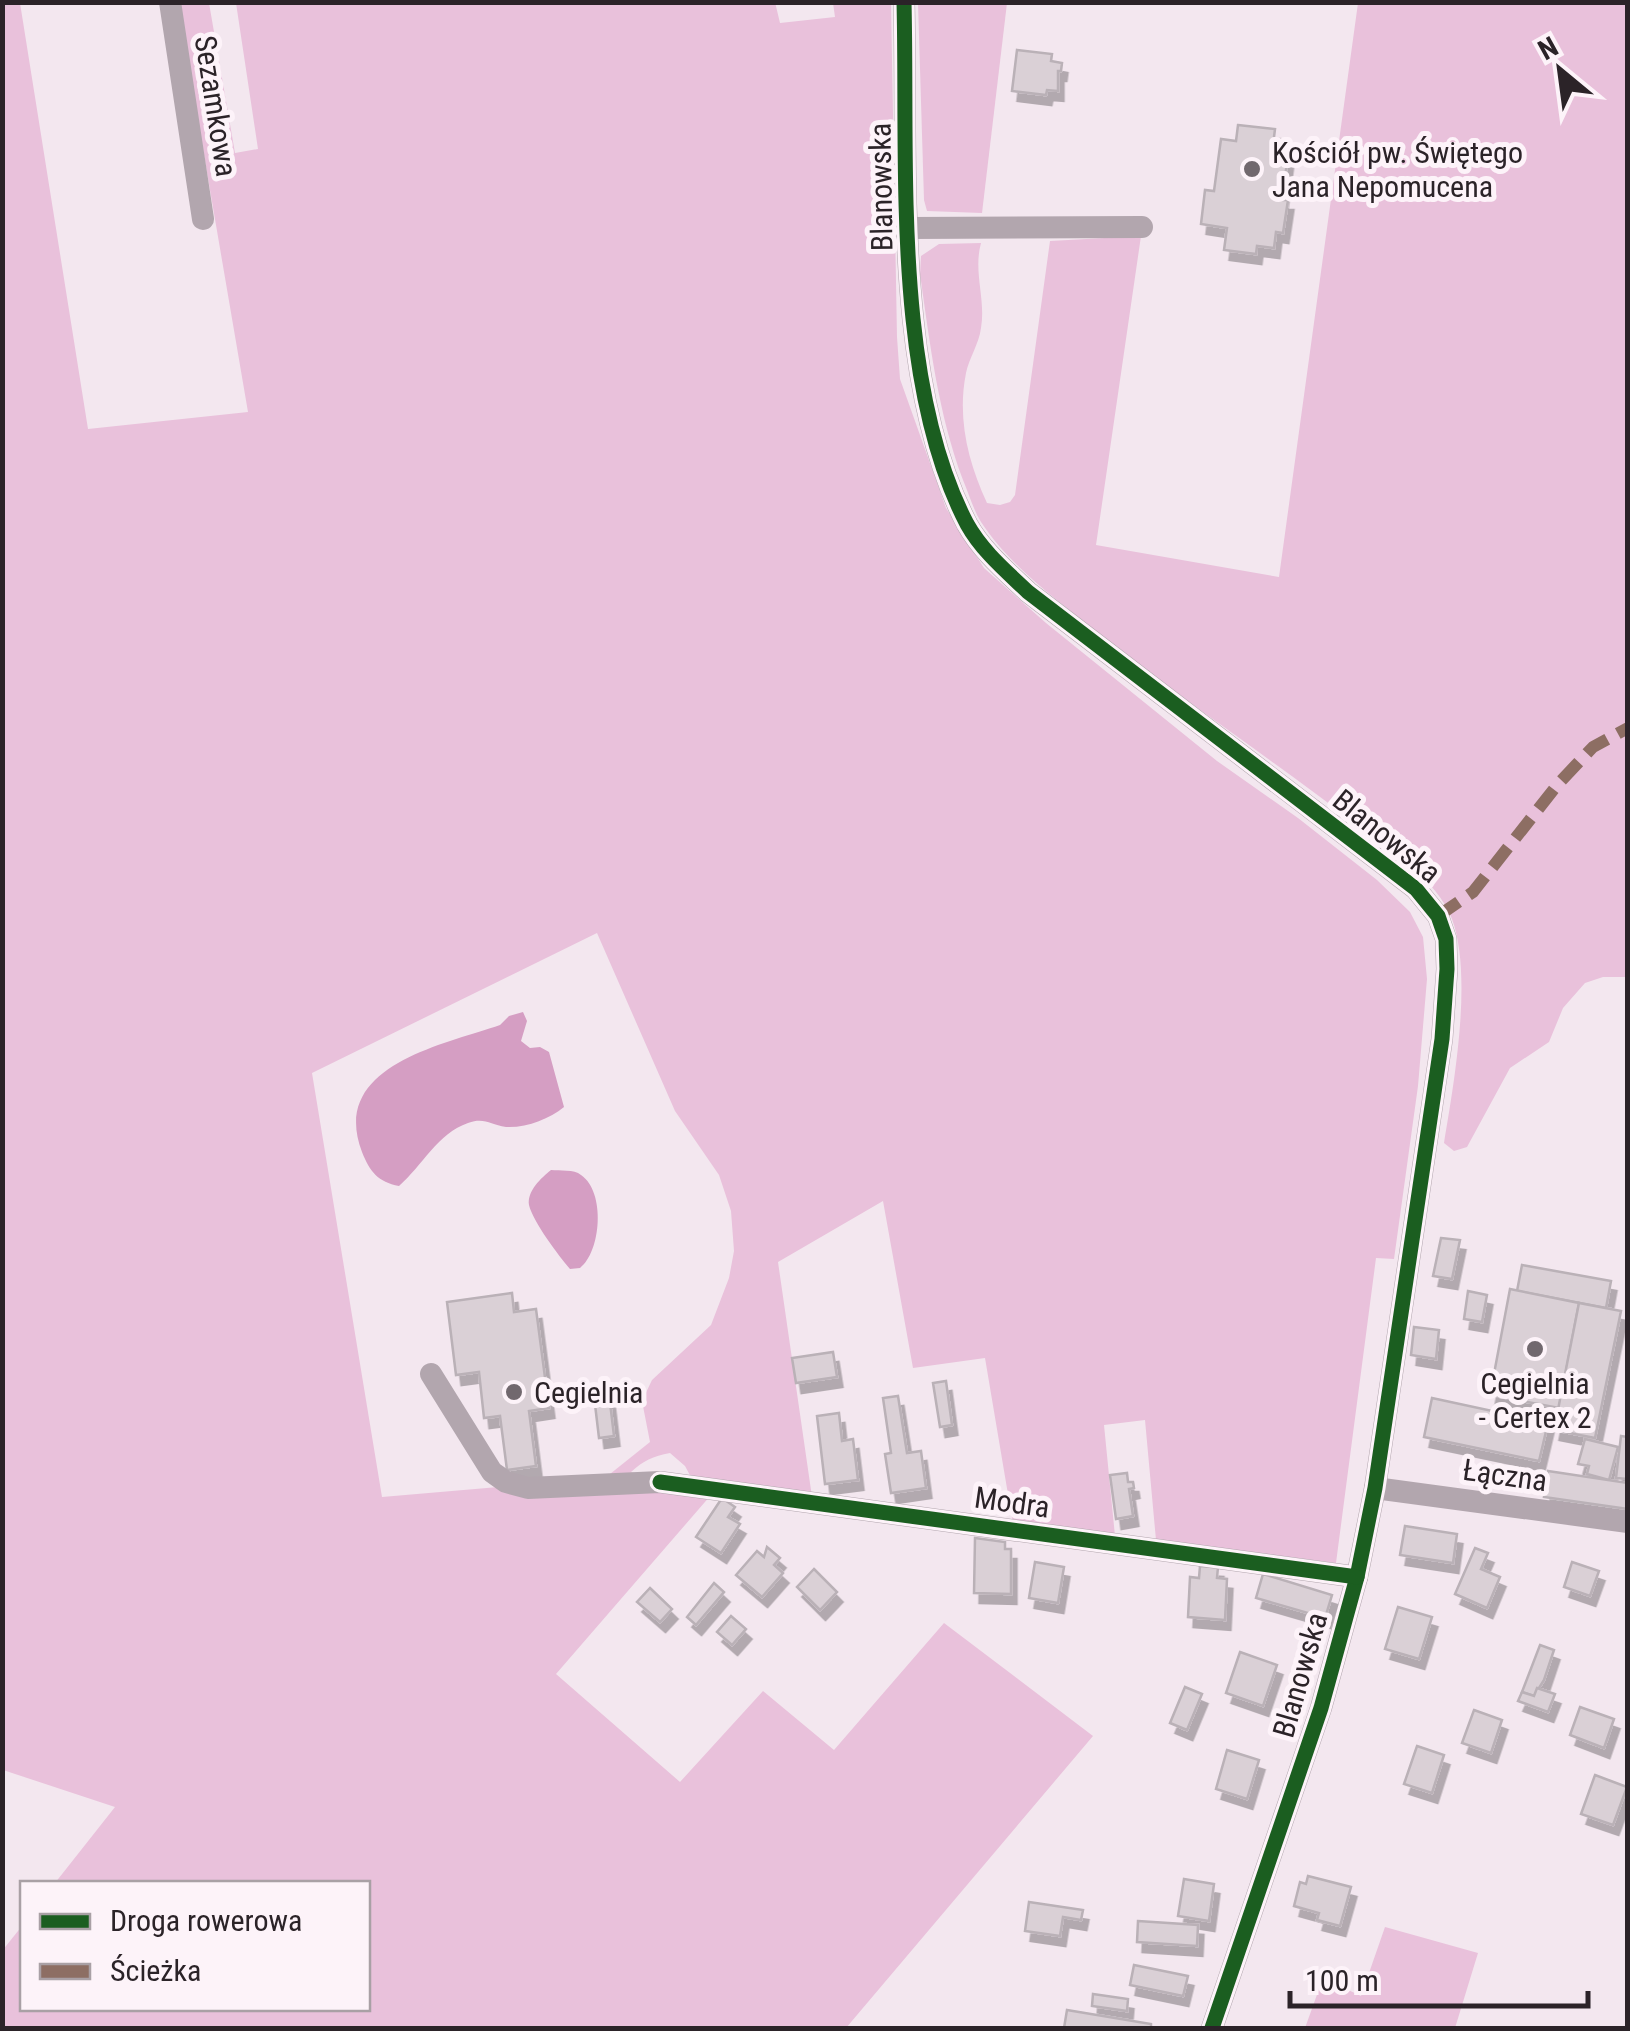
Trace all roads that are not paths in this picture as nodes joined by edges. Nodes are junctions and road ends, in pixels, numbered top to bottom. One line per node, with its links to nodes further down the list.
1 (170, 2): 3 (street, Sezamkowa)
2 (904, 2): 5 (street, Blanowska)
3 (203, 219)
4 (1142, 227): 5 (street)
5 (909, 228): 7 (street, Blanowska)
6 (431, 1374): 9 (street, Modra)
7 (1375, 1488): 8 (street, Łączna); 9 (street, Blanowska)
8 (1628, 1522)
9 (1357, 1577): 10 (street, Blanowska)
10 (1212, 2028)

